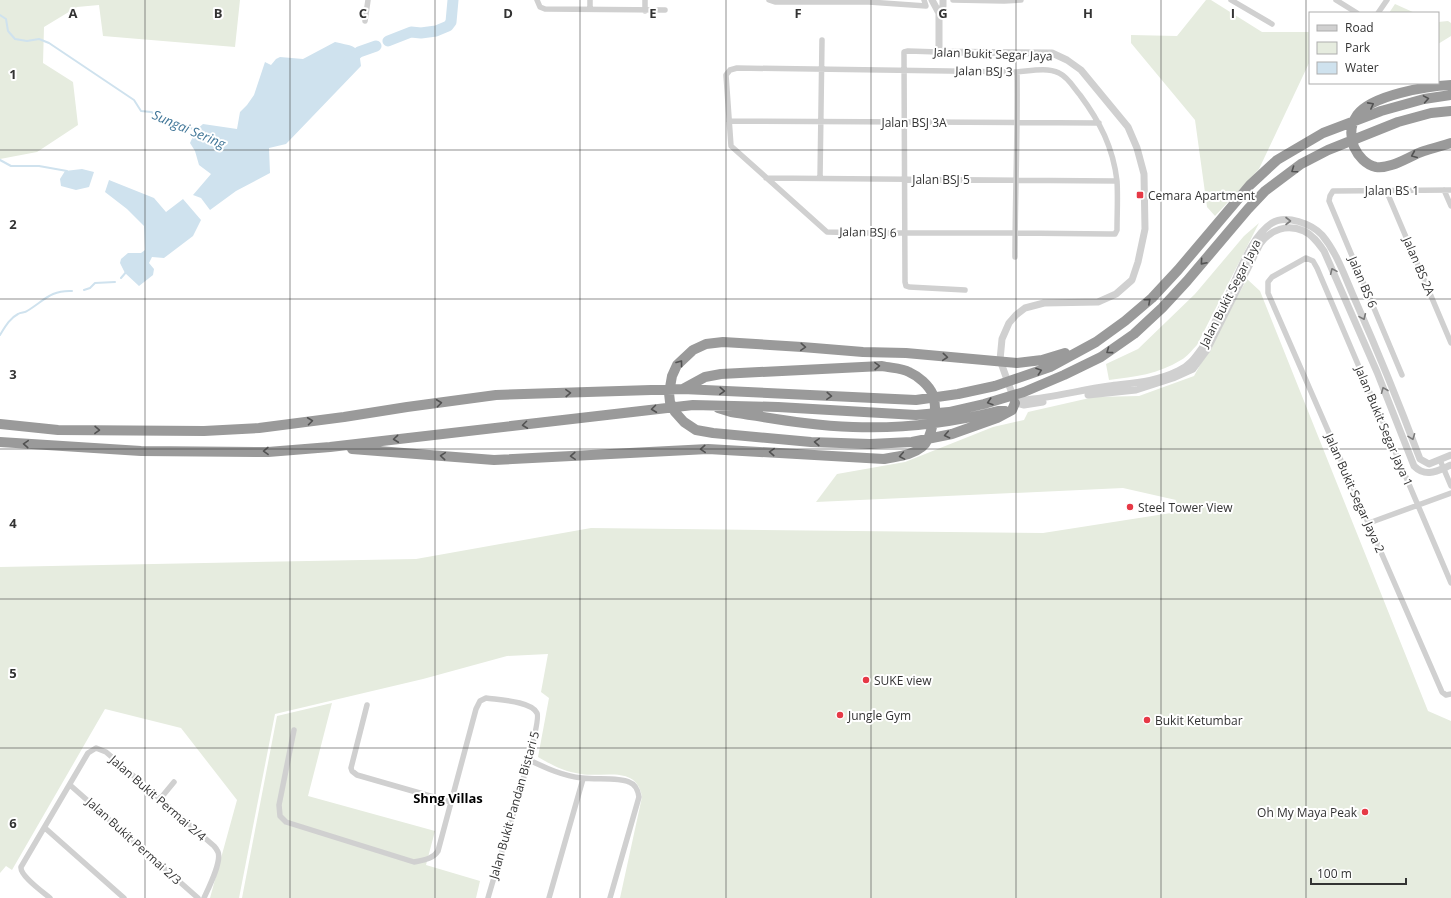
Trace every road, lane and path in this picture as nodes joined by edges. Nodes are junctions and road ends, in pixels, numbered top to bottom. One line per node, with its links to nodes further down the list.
1 (368, 0): 23 (street)
2 (537, 0): 17 (street)
3 (590, 0): 17 (street)
4 (645, 0): 19 (street)
5 (924, 0): 15 (street)
6 (932, 0): 22 (street)
7 (943, 0): 22 (street)
8 (953, 0): 16 (street)
9 (1021, 0): 16 (street)
10 (1231, 0): 24 (street)
11 (1336, 0): 20 (street)
12 (1387, 0): 21 (street)
13 (772, 1): 14 (street)
14 (817, 1): 15 (street)
15 (869, 1)
16 (1004, 1)
17 (590, 9): 19 (street)
18 (665, 10): 19 (street)
19 (645, 11)
20 (1355, 12)
21 (1379, 12)
22 (939, 13): 26 (street)
23 (365, 21)
24 (1272, 24)
25 (822, 40): 27 (street)
26 (939, 52): 29 (street, Jalan Bukit Segar Jaya); 60 (street, Jalan Bukit Segar Jaya)
27 (822, 68): 28 (street, Jalan BSJ 3); 29 (street, Jalan BSJ 3); 35 (street)
28 (730, 70): 34 (street, Jalan BSJ 6)
29 (904, 70): 30 (street, Jalan BSJ 3); 36 (street)
30 (1017, 72): 37 (street); 38 (street, Jalan BSJ 3)
31 (1451, 85): 39 (highway, one-way to 31)
32 (1451, 95): 56 (highway, one-way to 32)
33 (1451, 111): 61 (highway, one-way to 61)
34 (729, 121): 35 (street, Jalan BSJ 3A); 40 (street, Jalan BSJ 6)
35 (821, 122): 36 (street, Jalan BSJ 3A); 41 (street)
36 (904, 122): 37 (street, Jalan BSJ 3A); 42 (street)
37 (1018, 122): 38 (street, Jalan BSJ 3A); 43 (street)
38 (1099, 123): 44 (street, Jalan BSJ 3)
39 (1451, 144)
40 (766, 178): 41 (street, Jalan BSJ 5); 50 (street, Jalan BSJ 6)
41 (820, 178): 42 (street, Jalan BSJ 5)
42 (904, 179): 43 (street, Jalan BSJ 5); 50 (street)
43 (1015, 180): 44 (street, Jalan BSJ 5); 51 (street)
44 (1116, 181): 52 (street, Jalan BSJ 3)
45 (1333, 190): 46 (street, Jalan BS 1); 58 (street, Jalan BS 6)
46 (1386, 190): 47 (street, Jalan BS 1); 57 (street, Jalan BS 2A)
47 (1444, 190): 48 (street, Jalan BS 1); 49 (street)
48 (1451, 190)
49 (1451, 206)
50 (904, 233): 51 (street, Jalan BSJ 6); 54 (street)
51 (1015, 233): 52 (street, Jalan BSJ 6); 53 (street)
52 (1115, 234)
53 (1015, 257)
54 (964, 290)
55 (1268, 293): 74 (street, Jalan Bukit Segar Jaya 1); 75 (street, Jalan Bukit Segar Jaya 2)
56 (1096, 342): 59 (highway, one-way to 56); 62 (highway, one-way to 56)
57 (1451, 343)
58 (1402, 374)
59 (683, 389): 65 (highway, one-way to 59); 67 (highway, one-way to 67)
60 (1015, 403): 62 (highway); 69 (street, Jalan Bukit Segar Jaya, one-way to 69); 71 (street, Jalan Bukit Segar Jaya, one-way to 60)
61 (709, 404): 62 (highway); 67 (highway, one-way to 67)
62 (1008, 411)
63 (0, 420): 65 (highway)
64 (0, 424): 65 (highway)
65 (58, 430)
66 (0, 442): 67 (highway, one-way to 66)
67 (330, 447)
68 (1451, 455): 69 (street)
69 (1440, 460): 71 (street)
70 (1451, 465): 71 (street)
71 (1443, 469): 72 (street)
72 (1451, 486)
73 (1451, 493): 74 (street)
74 (1418, 505): 75 (street); 76 (street, Jalan Bukit Segar Jaya 1)
75 (1369, 524): 77 (street, Jalan Bukit Segar Jaya 2)
76 (1451, 584)
77 (1451, 694)
78 (367, 705): 85 (street)
79 (294, 730): 85 (street)
80 (529, 760): 81 (street); 85 (street, Jalan Bukit Pandan Bistari 5); 91 (street, Jalan Bukit Pandan Bistari 5)
81 (583, 779): 92 (street); 93 (street)
82 (174, 782): 84 (street)
83 (70, 785): 84 (street, Jalan Bukit Permai 2/4); 86 (street); 89 (street, Jalan Bukit Permai 2/3)
84 (160, 799): 90 (street, Jalan Bukit Permai 2/4)
85 (451, 802)
86 (44, 828): 87 (street); 88 (street)
87 (50, 898)
88 (124, 898)
89 (198, 898)
90 (204, 898)
91 (488, 898)
92 (549, 898)
93 (610, 898)

